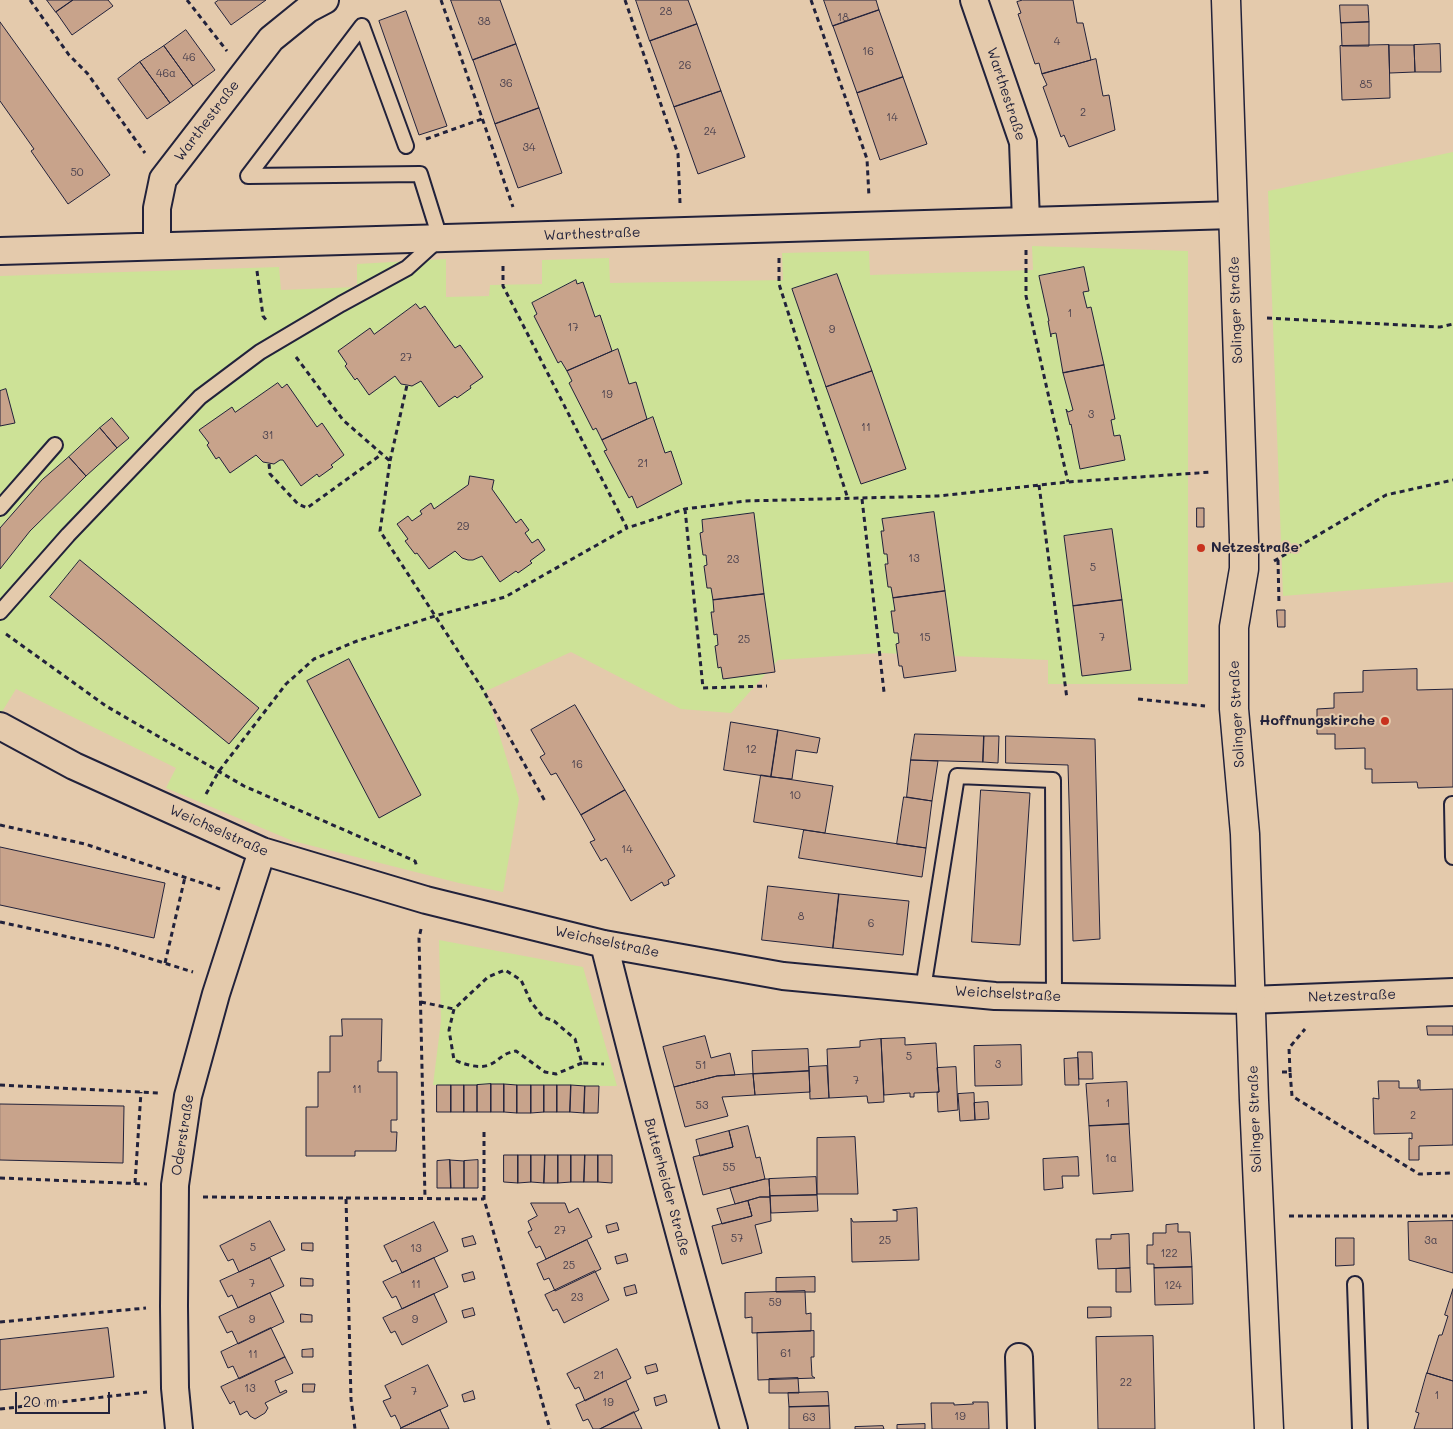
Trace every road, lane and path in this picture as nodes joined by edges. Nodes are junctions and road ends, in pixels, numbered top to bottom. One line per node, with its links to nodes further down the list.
1 (30, 0): 12 (path)
2 (187, 0): 9 (path)
3 (325, 0): 9 (street, Warthestraße)
4 (441, 0): 10 (path)
5 (625, 0): 17 (path)
6 (811, 0): 15 (path)
7 (974, 0): 14 (street, Warthestraße)
8 (1226, 0): 13 (main road, Solinger Straße)
9 (244, 73): 12 (street, Warthestraße)
10 (482, 118): 11 (path); 18 (path)
11 (406, 146): 19 (lane)
12 (163, 179): 21 (street, Warthestraße)
13 (1233, 215): 14 (street, Warthestraße); 23 (main road, Solinger Straße)
14 (1026, 221): 15 (street, Warthestraße); 35 (path)
15 (871, 226): 16 (street, Warthestraße)
16 (778, 228): 17 (street, Warthestraße); 37 (path)
17 (681, 231): 18 (street, Warthestraße)
18 (513, 236): 19 (street, Warthestraße); 41 (path)
19 (440, 238): 20 (street, Warthestraße); 25 (lane)
20 (253, 244): 21 (street, Warthestraße); 25 (path)
21 (157, 246): 22 (street, Warthestraße)
22 (0, 251)
23 (1236, 316): 24 (path); 31 (main road, Solinger Straße)
24 (1453, 324)
25 (282, 339): 28 (path); 45 (lane)
26 (407, 385): 29 (path)
27 (55, 445): 39 (lane)
28 (382, 454): 29 (path); 30 (path)
29 (390, 461): 46 (path)
30 (269, 464)
31 (1242, 470): 32 (path); 43 (main road, Solinger Straße)
32 (1200, 473): 33 (path); 35 (path)
33 (1201, 478)
34 (1453, 480): 42 (path)
35 (1068, 482): 36 (path)
36 (1040, 485): 38 (path); 50 (path)
37 (848, 499): 38 (path); 40 (path)
38 (862, 499): 49 (path)
39 (0, 508)
40 (685, 508): 41 (path); 48 (path)
41 (627, 528): 46 (path)
42 (1278, 560): 43 (path); 44 (path)
43 (1244, 569): 52 (main road, Solinger Straße)
44 (1279, 605)
45 (0, 612)
46 (435, 616): 54 (path); 55 (path)
47 (0, 630): 54 (path)
48 (767, 686)
49 (884, 692)
50 (1067, 699)
51 (1138, 699): 52 (path)
52 (1234, 708): 71 (main road, Solinger Straße)
53 (0, 726): 57 (street, Weichselstraße)
54 (219, 772): 57 (path); 63 (path)
55 (546, 802)
56 (1452, 804): 60 (lane)
57 (191, 819): 59 (street, Weichselstraße)
58 (0, 825): 61 (path)
59 (262, 852): 62 (street, Oderstraße); 63 (street, Weichselstraße)
60 (1453, 857)
61 (185, 877): 62 (path); 66 (path)
62 (247, 897): 67 (street, Oderstraße)
63 (426, 900): 65 (street, Weichselstraße); 72 (path)
64 (0, 922): 66 (path)
65 (604, 944): 68 (street, Weichselstraße); 76 (street, Butterheider Straße)
66 (164, 963): 67 (path)
67 (220, 980): 81 (street, Oderstraße)
68 (923, 989): 70 (street, Weichselstraße); 70 (lane)
69 (1453, 992): 71 (street, Netzestraße)
70 (1054, 996): 71 (street, Weichselstraße)
71 (1250, 1000): 78 (main road, Solinger Straße)
72 (421, 1002): 73 (path); 88 (path)
73 (454, 1009): 75 (path); 75 (path)
74 (1306, 1028): 77 (path)
75 (582, 1063): 76 (path)
76 (634, 1065): 101 (street, Butterheider Straße)
77 (1290, 1072): 78 (path); 83 (path)
78 (1254, 1074): 90 (main road, Solinger Straße)
79 (0, 1085): 80 (path)
80 (141, 1092): 81 (path); 85 (path)
81 (188, 1096): 86 (street, Oderstraße)
82 (484, 1132): 89 (path)
83 (1453, 1173)
84 (0, 1178): 85 (path)
85 (135, 1183): 86 (path)
86 (175, 1191): 87 (path); 93 (street, Oderstraße)
87 (346, 1198): 88 (path); 99 (path)
88 (425, 1198): 89 (path)
89 (484, 1199): 100 (path)
90 (1259, 1216): 91 (path); 103 (main road, Solinger Straße)
91 (1453, 1216)
92 (1355, 1284): 104 (lane)
93 (174, 1306): 94 (path); 96 (street, Oderstraße)
94 (0, 1322)
95 (1019, 1358): 102 (street)
96 (175, 1388): 97 (path); 98 (street, Oderstraße)
97 (0, 1409)
98 (179, 1429)
99 (355, 1429)
100 (550, 1429)
101 (734, 1429)
102 (1021, 1429)
103 (1270, 1429)
104 (1360, 1429)

